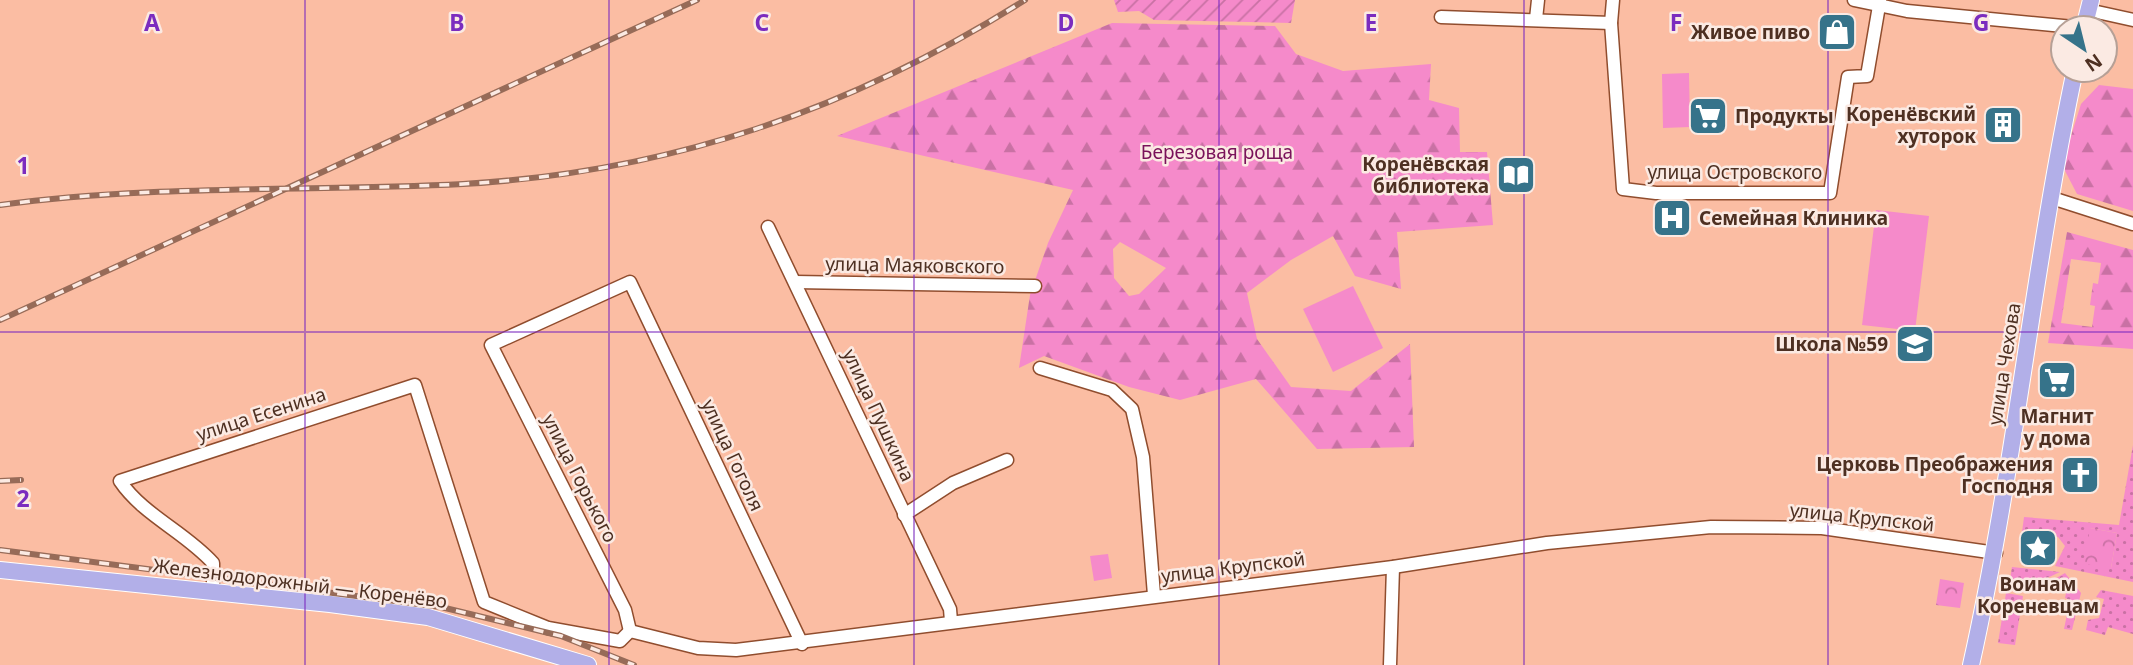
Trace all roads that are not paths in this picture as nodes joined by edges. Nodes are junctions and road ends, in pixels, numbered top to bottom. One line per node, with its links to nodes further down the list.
1 (1538, 0): 7 (street)
2 (1613, 0): 9 (street, улица Островского)
3 (1854, 0): 4 (street)
4 (1879, 3): 9 (street, улица Островского); 10 (street)
5 (2089, 5): 8 (street)
6 (1441, 17): 7 (street)
7 (1536, 19): 9 (street)
8 (2133, 20)
9 (1611, 23)
10 (2049, 24)
11 (2073, 84): 12 (main road, улица Чехова)
12 (2052, 198): 13 (street); 21 (main road, улица Чехова)
13 (2133, 224)
14 (768, 227): 16 (street, улица Пушкина)
15 (630, 282): 28 (street, улица Горького); 29 (street, улица Гоголя)
16 (795, 282): 17 (street, улица Маяковского); 20 (street, улица Пушкина)
17 (1035, 286)
18 (1040, 368): 25 (street)
19 (1007, 460): 20 (street)
20 (904, 515): 27 (street, улица Пушкина)
21 (1996, 553): 22 (street, улица Крупской); 32 (main road, улица Чехова)
22 (1393, 567): 25 (street, улица Крупской); 31 (street)
23 (0, 570): 24 (main road, Железнодорожный — Коренёво)
24 (213, 591): 26 (street, улица Есенина); 30 (main road, Железнодорожный — Коренёво)
25 (1154, 596): 27 (street, улица Крупской)
26 (484, 602): 28 (street, улица Крупской)
27 (951, 621): 29 (street, улица Крупской)
28 (630, 631): 29 (street, улица Крупской)
29 (802, 644)
30 (588, 665)
31 (1390, 665)
32 (1971, 665)

